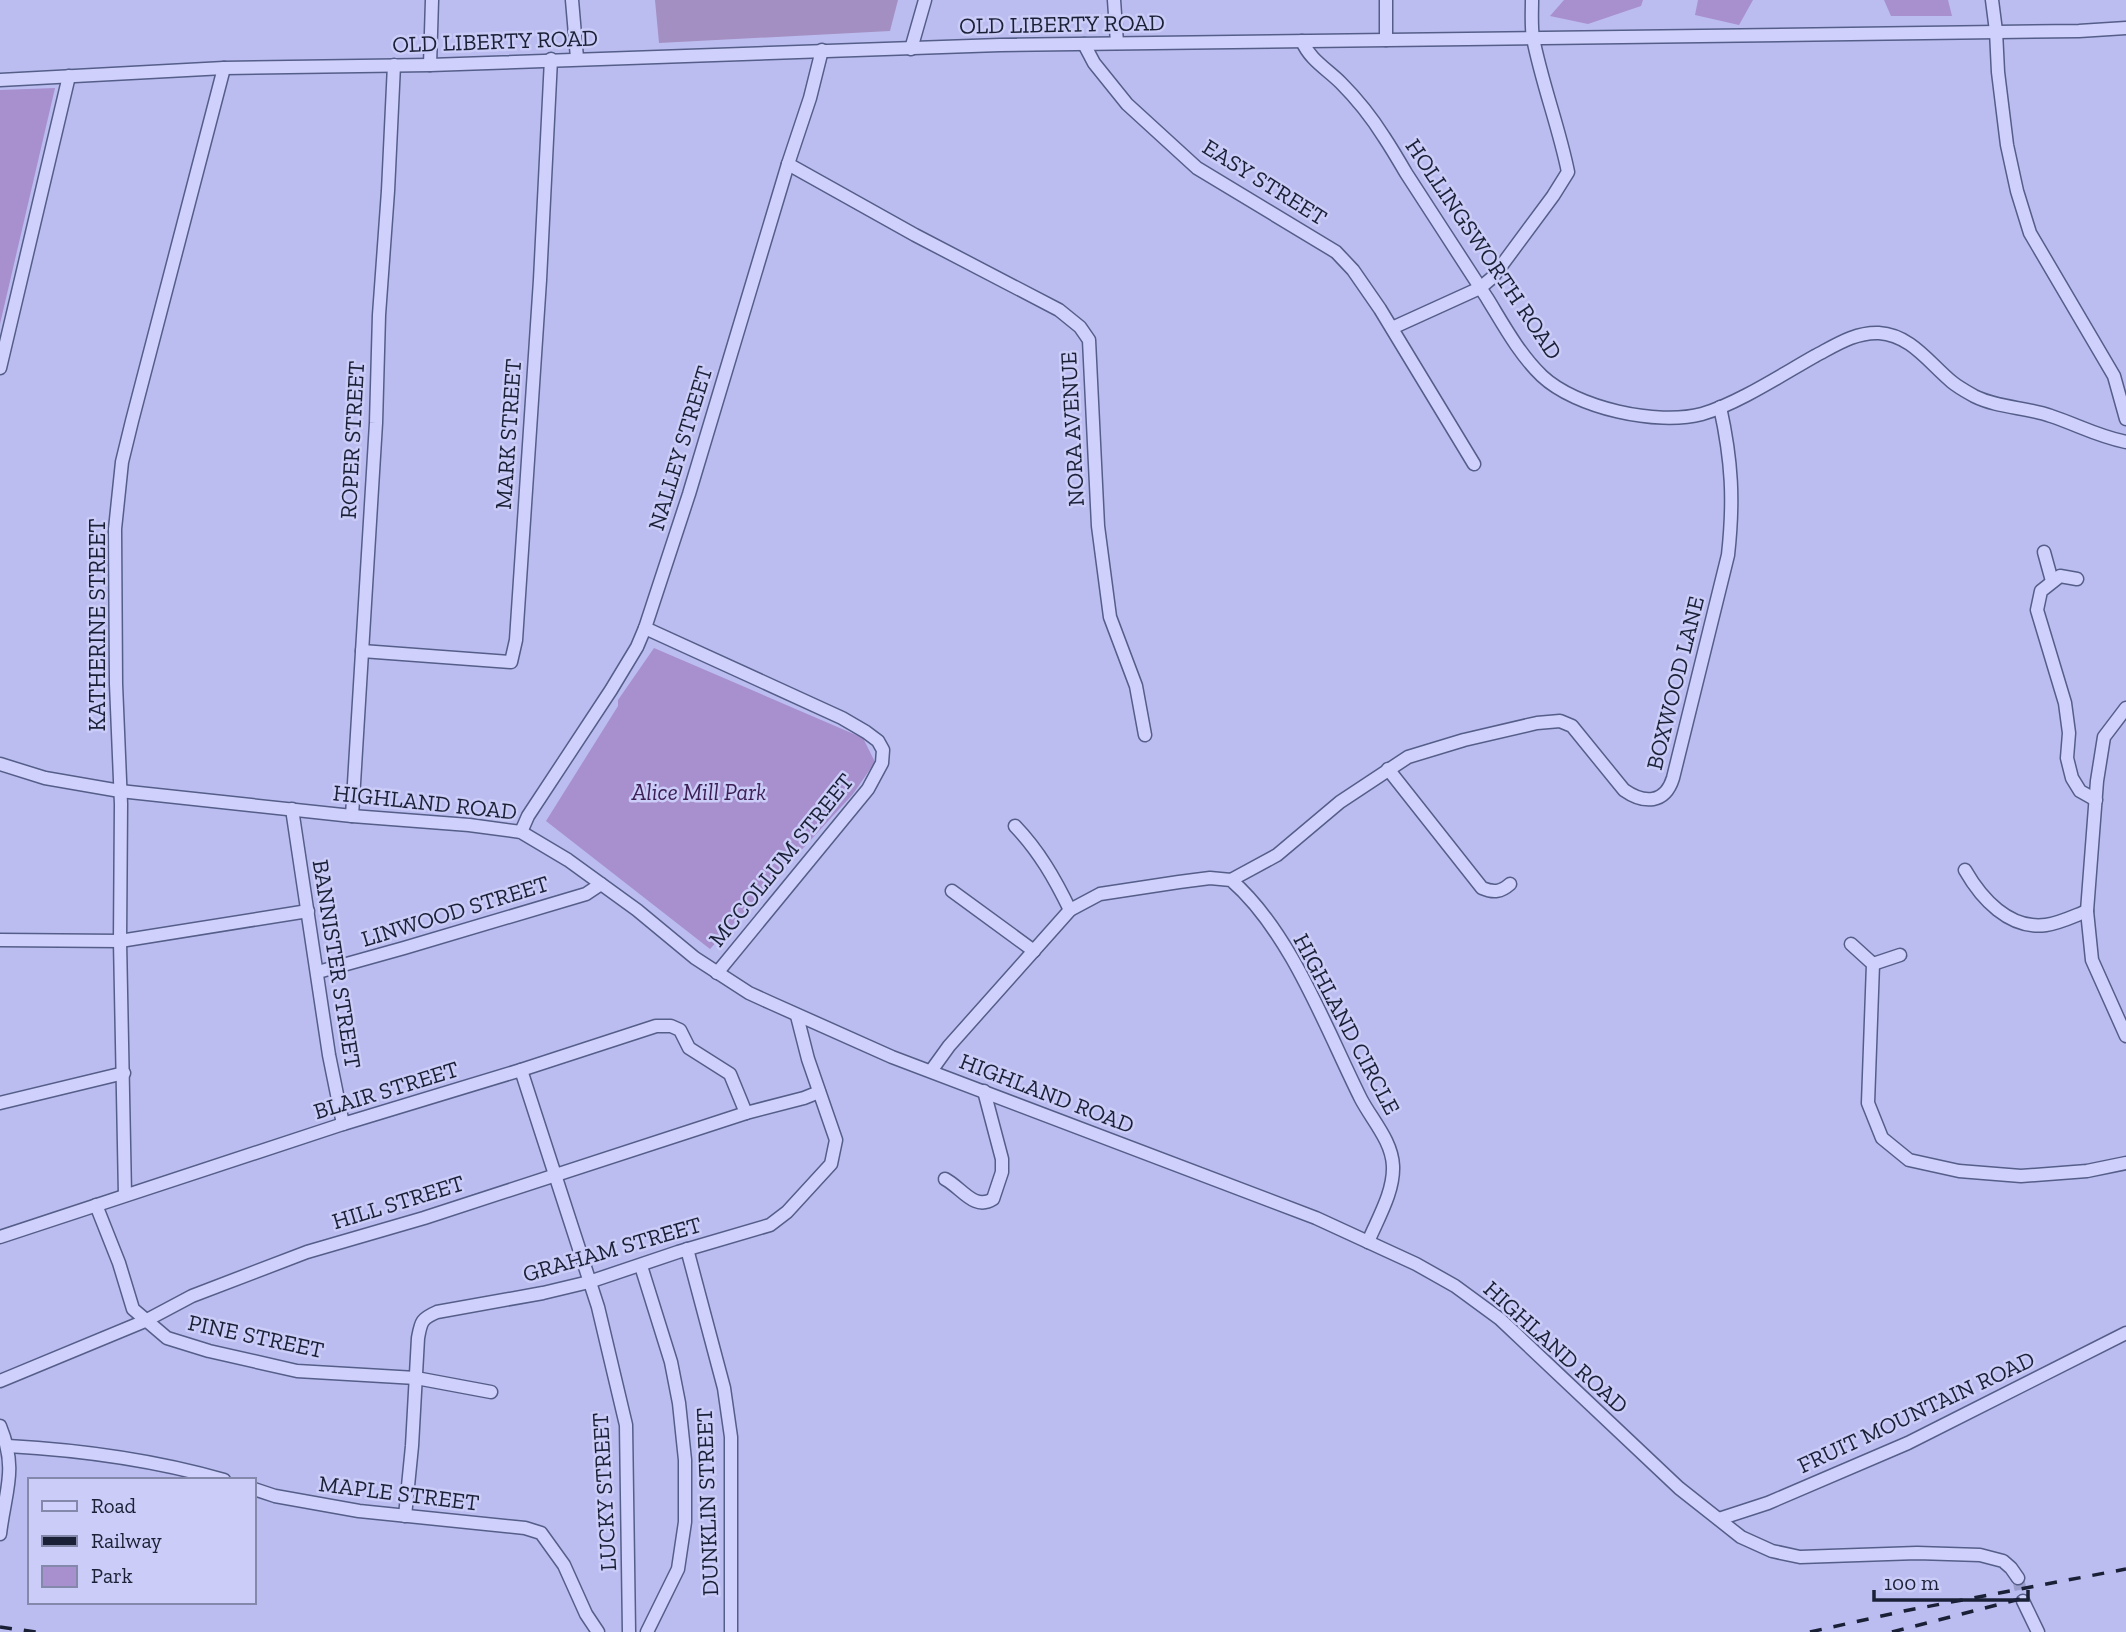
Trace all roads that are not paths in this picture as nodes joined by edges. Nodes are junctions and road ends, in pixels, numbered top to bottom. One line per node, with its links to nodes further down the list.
1 (432, 0): 20 (street)
2 (572, 0): 17 (street)
3 (925, 0): 15 (street)
4 (1114, 0): 13 (street)
5 (1386, 0): 11 (street)
6 (1532, 0): 10 (street)
7 (1992, 0): 9 (street)
8 (2126, 28): 9 (street, OLD LIBERTY ROAD)
9 (1996, 31): 10 (street, OLD LIBERTY ROAD); 29 (street)
10 (1533, 37): 11 (street, OLD LIBERTY ROAD); 25 (street)
11 (1386, 40): 12 (street, OLD LIBERTY ROAD)
12 (1302, 41): 13 (street, OLD LIBERTY ROAD); 25 (street, HOLLINGSWORTH ROAD)
13 (1117, 43): 14 (street, OLD LIBERTY ROAD)
14 (1084, 44): 15 (street, OLD LIBERTY ROAD); 26 (street, EASY STREET)
15 (911, 49): 16 (street, OLD LIBERTY ROAD)
16 (822, 50): 17 (street, OLD LIBERTY ROAD); 24 (street, NALLEY STREET)
17 (578, 58): 18 (street, OLD LIBERTY ROAD)
18 (551, 59): 20 (street, OLD LIBERTY ROAD); 36 (street, MARK STREET)
19 (394, 65): 20 (street, OLD LIBERTY ROAD); 21 (street, OLD LIBERTY ROAD); 36 (street, ROPER STREET)
20 (430, 65)
21 (224, 68): 22 (street, OLD LIBERTY ROAD); 41 (street, KATHERINE STREET)
22 (69, 76): 23 (street, OLD LIBERTY ROAD); 27 (street)
23 (0, 80)
24 (788, 164): 35 (street, NALLEY STREET); 38 (street, NORA AVENUE)
25 (1480, 288): 26 (street); 28 (street, HOLLINGSWORTH ROAD)
26 (1392, 328): 31 (street, EASY STREET)
27 (0, 368)
28 (1720, 407): 30 (street, HOLLINGSWORTH ROAD); 40 (street, BOXWOOD LANE)
29 (2126, 419)
30 (2126, 442)
31 (1474, 464)
32 (2043, 552): 34 (street)
33 (2077, 579): 34 (street)
34 (2052, 581): 42 (street)
35 (645, 628): 46 (street, NALLEY STREET); 62 (street, MCCOLLUM STREET)
36 (362, 652): 44 (street, ROPER STREET)
37 (2126, 708): 42 (street)
38 (1146, 735)
39 (0, 764): 41 (street, HIGHLAND ROAD)
40 (1388, 769): 48 (street, BOXWOOD LANE); 50 (street)
41 (120, 791): 43 (street, HIGHLAND ROAD); 56 (street, KATHERINE STREET)
42 (2096, 800): 54 (street)
43 (292, 809): 44 (street, HIGHLAND ROAD); 53 (street, BANNISTER STREET)
44 (352, 816): 46 (street, HIGHLAND ROAD)
45 (1015, 825): 52 (street)
46 (521, 832): 49 (street, HIGHLAND ROAD)
47 (1965, 870): 54 (street)
48 (1231, 880): 52 (street); 79 (street, HIGHLAND CIRCLE)
49 (601, 884): 61 (street, LINWOOD STREET); 62 (street, HIGHLAND ROAD)
50 (1510, 884)
51 (952, 891): 58 (street)
52 (1070, 910): 58 (street)
53 (308, 911): 56 (street); 61 (street, BANNISTER STREET)
54 (2087, 911): 64 (street)
55 (0, 940): 56 (street)
56 (120, 941): 67 (street, KATHERINE STREET)
57 (1851, 944): 60 (street)
58 (1034, 951): 66 (street)
59 (1900, 956): 60 (street)
60 (1873, 964): 73 (street)
61 (318, 972): 72 (street, BANNISTER STREET)
62 (717, 973): 63 (street, HIGHLAND ROAD)
63 (797, 1016): 66 (street, HIGHLAND ROAD); 69 (street, GRAHAM STREET)
64 (2126, 1036)
65 (522, 1070): 71 (street, BLAIR STREET); 72 (street, BLAIR STREET); 74 (street, LUCKY STREET)
66 (931, 1071): 68 (street, HIGHLAND ROAD)
67 (124, 1073): 70 (street); 76 (street, KATHERINE STREET)
68 (984, 1091): 75 (street); 79 (street, HIGHLAND ROAD)
69 (819, 1092): 71 (street, HILL STREET); 80 (street, GRAHAM STREET)
70 (0, 1103)
71 (746, 1113): 74 (street, HILL STREET)
72 (343, 1124): 76 (street, BLAIR STREET)
73 (2126, 1163)
74 (555, 1175): 82 (street, LUCKY STREET); 83 (street, HILL STREET)
75 (946, 1179)
76 (125, 1195): 77 (street, BLAIR STREET)
77 (96, 1205): 78 (street, BLAIR STREET); 83 (street, PINE STREET)
78 (0, 1237)
79 (1368, 1242): 93 (street, HIGHLAND ROAD)
80 (687, 1250): 81 (street, GRAHAM STREET); 100 (street, DUNKLIN STREET)
81 (641, 1266): 82 (street, GRAHAM STREET); 99 (street)
82 (589, 1282): 85 (street, GRAHAM STREET); 98 (street, LUCKY STREET)
83 (145, 1321): 85 (street, PINE STREET); 86 (street, HILL STREET)
84 (2126, 1333): 93 (street, FRUIT MOUNTAIN ROAD)
85 (416, 1378): 87 (street, PINE STREET); 92 (street, GRAHAM STREET)
86 (0, 1381)
87 (491, 1392)
88 (0, 1426): 89 (street)
89 (8, 1446): 90 (street); 94 (street)
90 (217, 1478)
91 (256, 1490): 92 (street, MAPLE STREET)
92 (405, 1516): 97 (street, MAPLE STREET)
93 (1719, 1519): 95 (street, HIGHLAND ROAD)
94 (0, 1534)
95 (2018, 1578)
96 (2024, 1601): 101 (street)
97 (598, 1632)
98 (629, 1632)
99 (647, 1632)
100 (731, 1632)
101 (2038, 1632)

